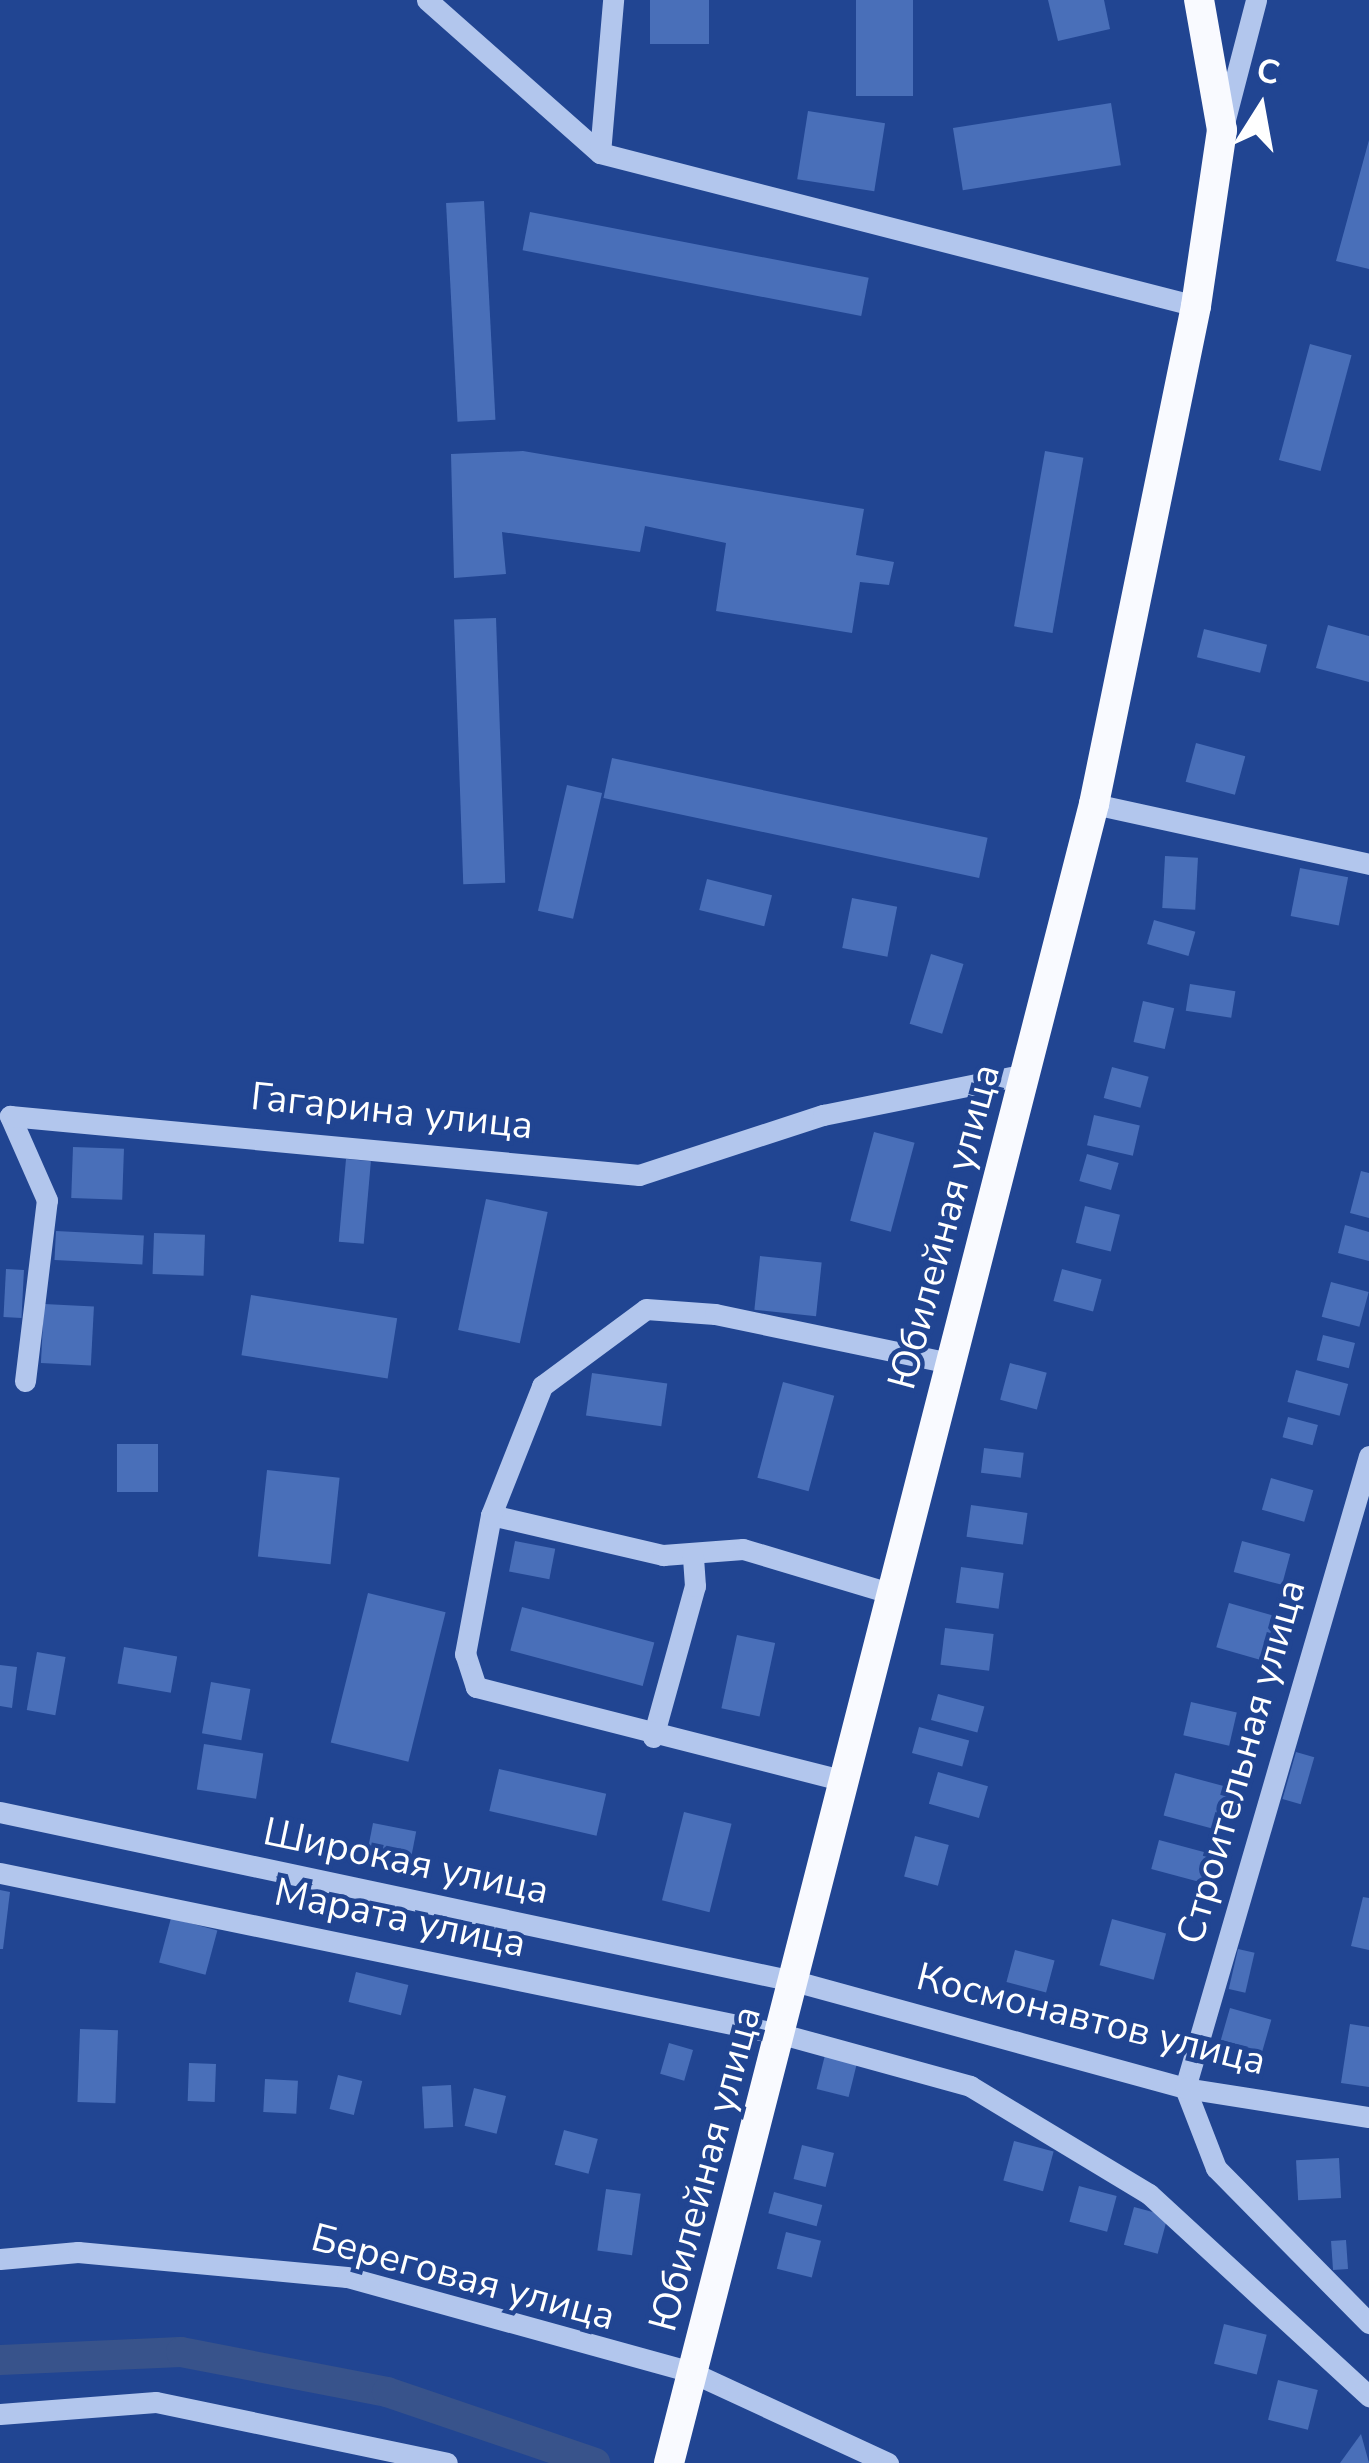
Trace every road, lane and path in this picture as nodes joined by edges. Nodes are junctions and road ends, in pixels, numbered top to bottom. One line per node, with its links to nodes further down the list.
1 (427, 0): 6 (street)
2 (614, 0): 6 (street)
3 (1199, 0): 5 (main road, Юбилейная улица)
4 (1256, 0): 5 (street)
5 (1222, 130): 7 (main road, Юбилейная улица)
6 (600, 153): 7 (street)
7 (1196, 306): 8 (main road, Юбилейная улица)
8 (1094, 804): 9 (street); 10 (main road, Юбилейная улица)
9 (1369, 864)
10 (1026, 1074): 11 (main road, Юбилейная улица); 12 (street, Гагарина улица)
11 (950, 1363): 14 (street); 16 (main road, Юбилейная улица)
12 (26, 1381)
13 (1369, 1456): 23 (street, Строительная улица)
14 (491, 1515): 15 (street); 17 (street)
15 (694, 1555): 16 (street); 17 (street)
16 (890, 1593): 18 (main road, Юбилейная улица)
17 (653, 1737): 18 (street)
18 (845, 1781): 21 (main road, Юбилейная улица)
19 (0, 1812): 21 (street, Широкая улица)
20 (0, 1873): 22 (street, Марата улица)
21 (798, 1982): 22 (main road, Юбилейная улица); 23 (street, Космонавтов улица)
22 (785, 2035): 27 (main road, Юбилейная улица); 28 (street)
23 (1185, 2088): 24 (street, Космонавтов улица); 26 (street)
24 (1369, 2117)
25 (0, 2259): 27 (street, Береговая улица)
26 (1369, 2323)
27 (689, 2379): 31 (main road, Юбилейная улица); 32 (street, Береговая улица)
28 (1369, 2396)
29 (0, 2414): 30 (street)
30 (447, 2463)
31 (669, 2463)
32 (888, 2463)

